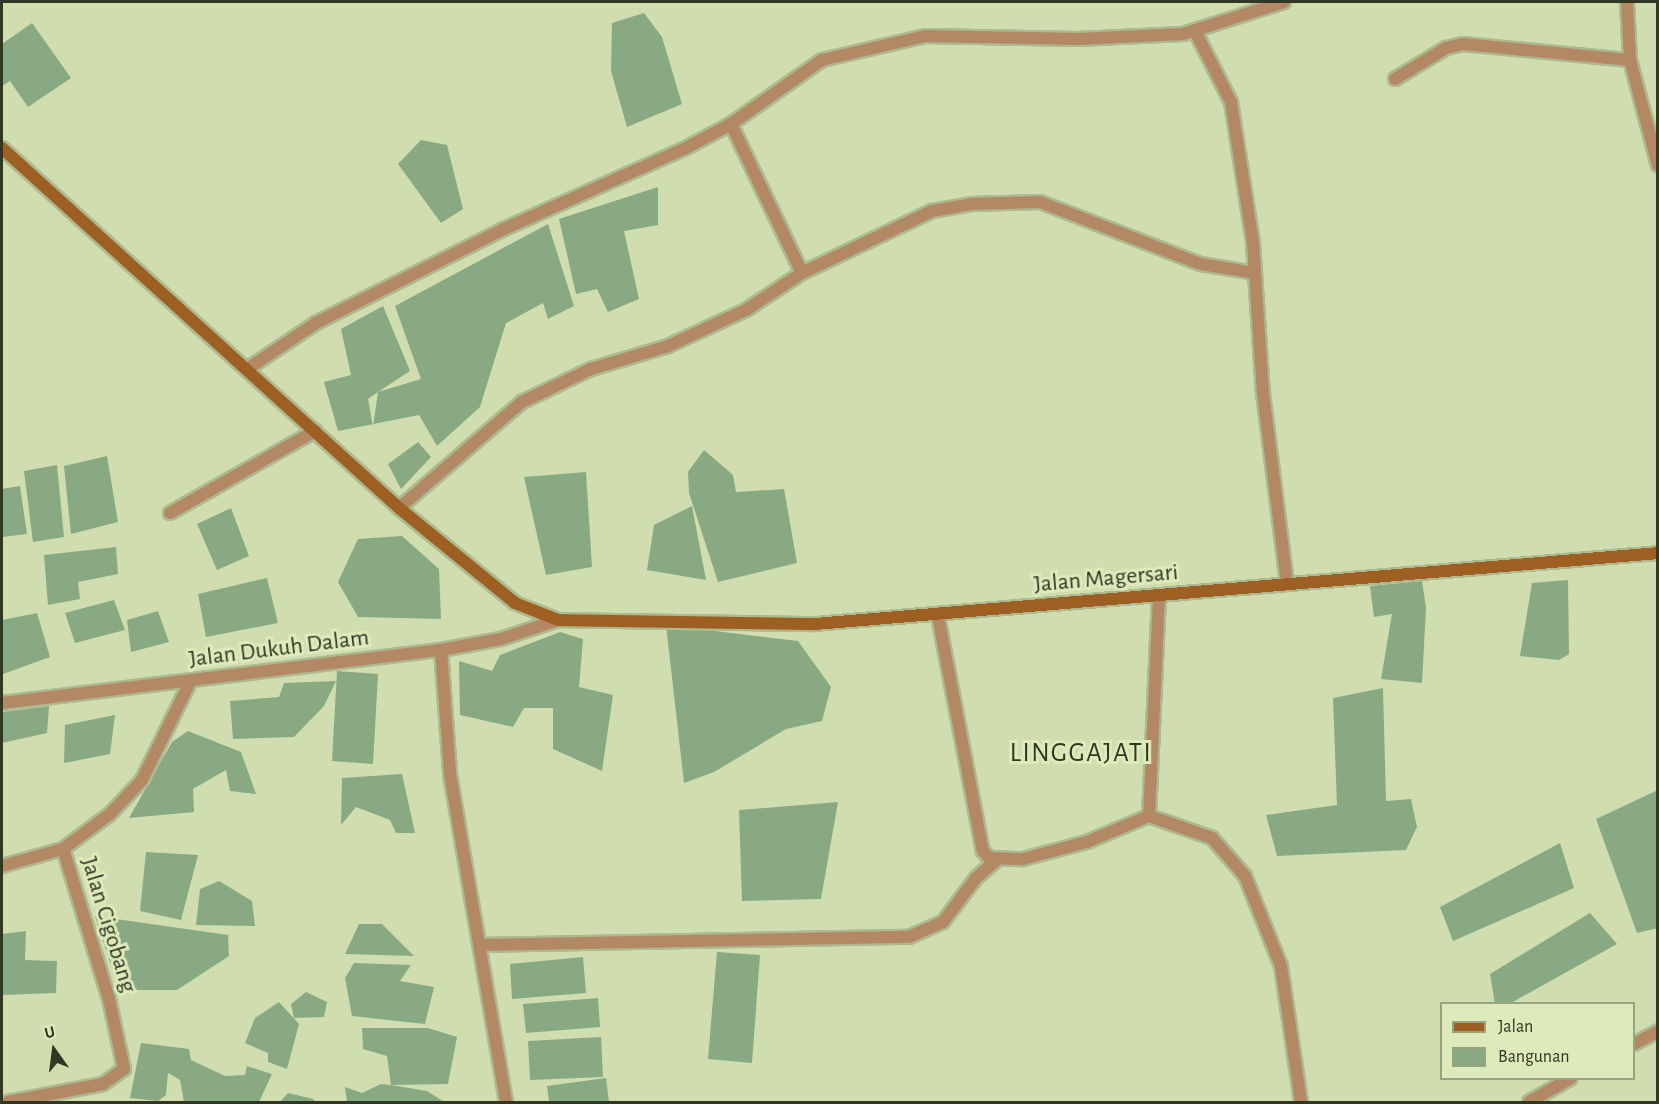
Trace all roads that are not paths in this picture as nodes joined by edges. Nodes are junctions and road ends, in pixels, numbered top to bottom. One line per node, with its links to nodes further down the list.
1 (1284, 2): 3 (street)
2 (1627, 2): 4 (street)
3 (1195, 31): 6 (street); 11 (street)
4 (1630, 60): 5 (street); 7 (street)
5 (1395, 79)
6 (731, 124): 10 (street); 12 (street)
7 (1652, 131): 9 (street)
8 (2, 148): 12 (street, Jalan Magersari)
9 (1658, 165)
10 (802, 273): 11 (street); 14 (street)
11 (1255, 273): 17 (street)
12 (249, 368): 13 (street, Jalan Magersari)
13 (315, 431): 14 (street, Jalan Magersari); 15 (street)
14 (399, 508): 20 (street, Jalan Magersari)
15 (170, 513)
16 (1658, 553): 17 (street, Jalan Magersari)
17 (1287, 584): 18 (street, Jalan Magersari)
18 (1159, 596): 19 (street, Jalan Magersari); 24 (street)
19 (938, 616): 20 (street, Jalan Magersari); 26 (street)
20 (558, 620): 21 (street, Jalan Dukuh Dalam)
21 (441, 650): 22 (street, Jalan Dukuh Dalam); 28 (street)
22 (191, 680): 23 (street, Jalan Dukuh Dalam); 25 (street, Jalan Cigobang)
23 (2, 703)
24 (1149, 816): 26 (street); 34 (street)
25 (63, 849): 27 (street); 32 (street, Jalan Cigobang)
26 (998, 860): 28 (street)
27 (2, 866)
28 (479, 945): 33 (street)
29 (1658, 1031): 30 (street)
30 (1635, 1043)
31 (1568, 1080): 35 (street)
32 (8, 1102)
33 (506, 1102)
34 (1301, 1102)
35 (1529, 1102)

